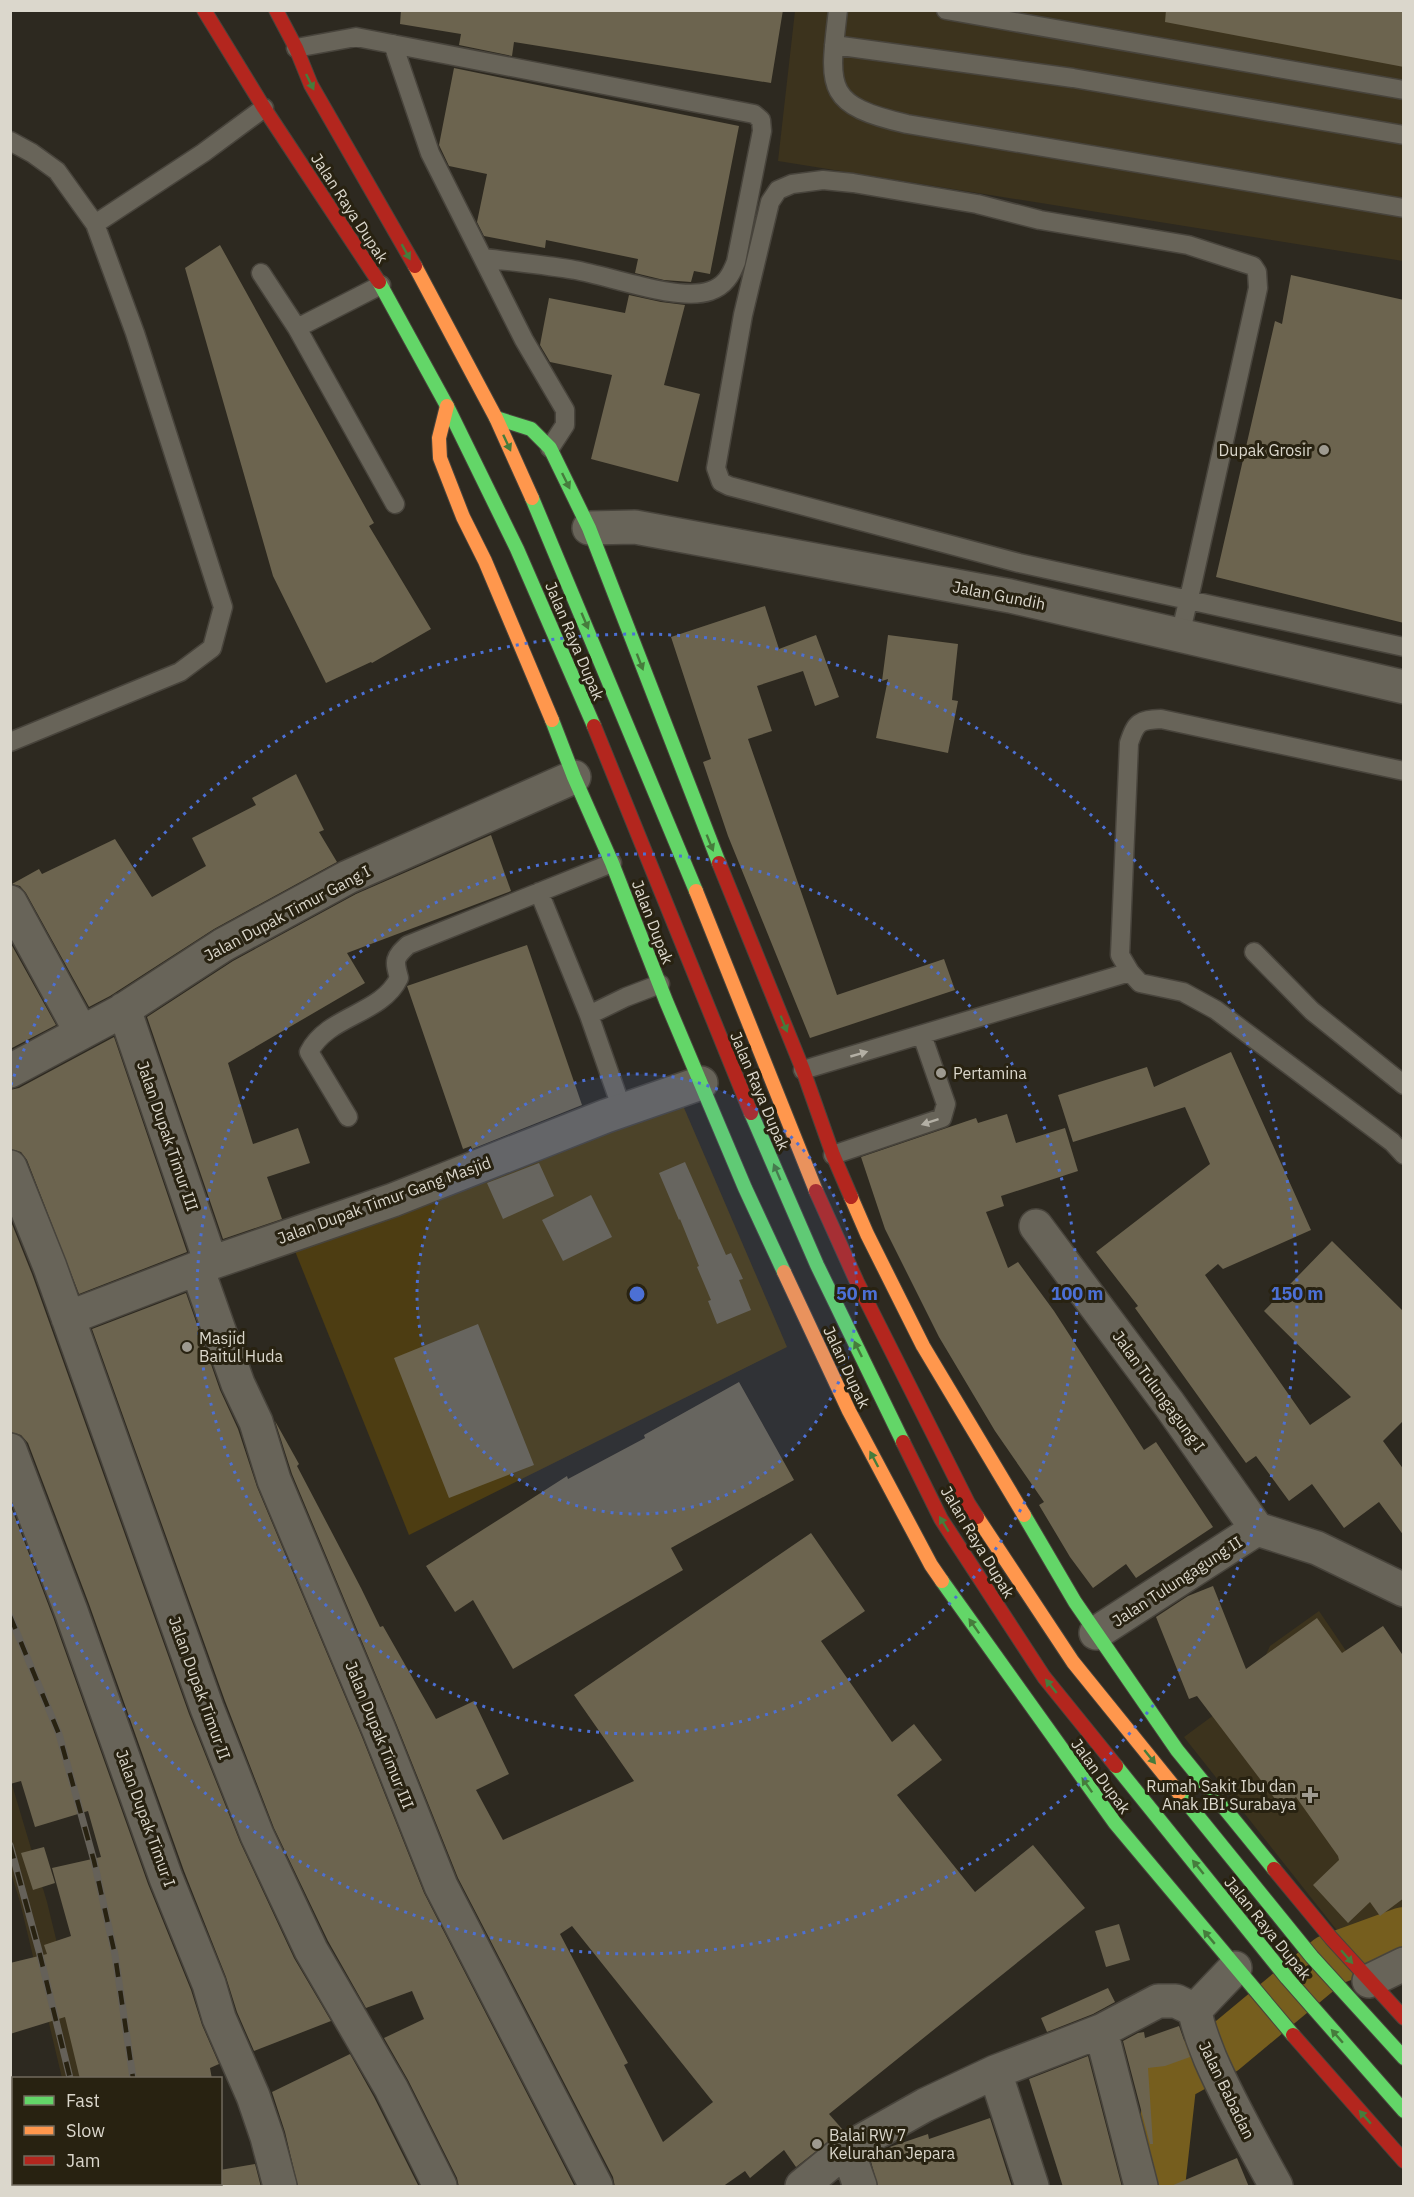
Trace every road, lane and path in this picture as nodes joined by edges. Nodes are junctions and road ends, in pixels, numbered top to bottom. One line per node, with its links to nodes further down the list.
1 (204, 10): 9 (main road, Jalan Raya Dupak)
2 (276, 10): 7 (main road, Jalan Raya Dupak)
3 (838, 10): 6 (lane)
4 (946, 10): 8 (lane)
5 (393, 44): 7 (lane); 14 (lane); 14 (lane)
6 (834, 45): 10 (lane); 12 (lane)
7 (296, 48): 19 (main road, Jalan Raya Dupak, one-way to 19)
8 (1404, 90)
9 (264, 108): 13 (lane); 16 (main road, Jalan Raya Dupak)
10 (1404, 135)
11 (10, 141): 13 (lane)
12 (1404, 208)
13 (95, 224): 27 (lane)
14 (484, 258): 20 (lane)
15 (261, 273): 17 (lane)
16 (381, 285): 17 (lane); 18 (main road, Jalan Raya Dupak)
17 (297, 328): 21 (lane)
18 (447, 406): 29 (main road, Jalan Dupak); 58 (main road, Jalan Raya Dupak, one-way to 18)
19 (496, 418): 20 (main road); 32 (main road, Jalan Raya Dupak, one-way to 32)
20 (550, 448): 22 (main road, one-way to 22)
21 (395, 504)
22 (589, 528): 24 (street, Jalan Gundih); 32 (main road, one-way to 32)
23 (1188, 600): 23 (lane); 24 (lane); 25 (lane)
24 (1180, 634): 26 (street, Jalan Gundih)
25 (1404, 647)
26 (1404, 687)
27 (10, 742)
28 (1404, 771): 35 (lane)
29 (574, 777): 30 (main road, Jalan Dupak); 37 (street, Jalan Dupak Timur Gang I)
30 (612, 863): 31 (lane); 36 (main road, Jalan Dupak)
31 (540, 892): 38 (lane); 46 (lane)
32 (715, 896): 41 (main road, one-way to 41); 53 (main road, Jalan Raya Dupak)
33 (10, 902): 39 (street)
34 (1254, 952): 44 (lane)
35 (1130, 972): 40 (lane); 47 (lane)
36 (660, 984): 38 (lane); 43 (main road, Jalan Dupak)
37 (124, 1009): 39 (street, Jalan Dupak Timur Gang I); 51 (street, Jalan Dupak Timur III)
38 (588, 1015): 45 (lane)
39 (81, 1032): 42 (street, Jalan Dupak Timur Gang I)
40 (922, 1035): 41 (lane, one-way to 40); 48 (lane, one-way to 48)
41 (803, 1070): 48 (main road)
42 (10, 1071)
43 (701, 1083): 51 (street, Jalan Dupak Timur Gang Masjid); 58 (main road, Jalan Dupak, one-way to 43)
44 (1404, 1085)
45 (617, 1095)
46 (348, 1117)
47 (1400, 1146)
48 (833, 1155): 53 (main road)
49 (10, 1167): 52 (street, Jalan Dupak Timur II)
50 (1036, 1226): 55 (street, Jalan Tulungagung I)
51 (204, 1265): 52 (street, Jalan Dupak Timur Gang Masjid); 72 (street, Jalan Dupak Timur III)
52 (68, 1317): 71 (street, Jalan Dupak Timur II)
53 (894, 1319): 57 (main road); 58 (main road, Jalan Raya Dupak)
54 (10, 1450): 70 (street, Jalan Dupak Timur I)
55 (1257, 1529): 56 (street); 57 (street, Jalan Tulungagung II)
56 (1404, 1590)
57 (1096, 1633): 61 (main road, one-way to 61)
58 (1088, 1731): 60 (main road, Jalan Dupak, one-way to 58); 65 (main road, Jalan Raya Dupak, one-way to 65); 67 (main road, Jalan Raya Dupak, one-way to 58)
59 (1404, 1964): 61 (street)
60 (1235, 1968): 63 (street); 69 (main road, Jalan Dupak, one-way to 60)
61 (1366, 1978): 62 (main road)
62 (1404, 2018)
63 (1196, 2019): 64 (street); 77 (street, Jalan Babadan)
64 (1101, 2031): 66 (street); 76 (street)
65 (1404, 2058)
66 (995, 2072): 68 (street); 75 (street)
67 (1404, 2111)
68 (847, 2150): 73 (street); 74 (street)
69 (1404, 2161)
70 (280, 2187)
71 (440, 2187)
72 (596, 2187)
73 (802, 2187)
74 (860, 2187)
75 (1032, 2187)
76 (1141, 2187)
77 (1276, 2187)

